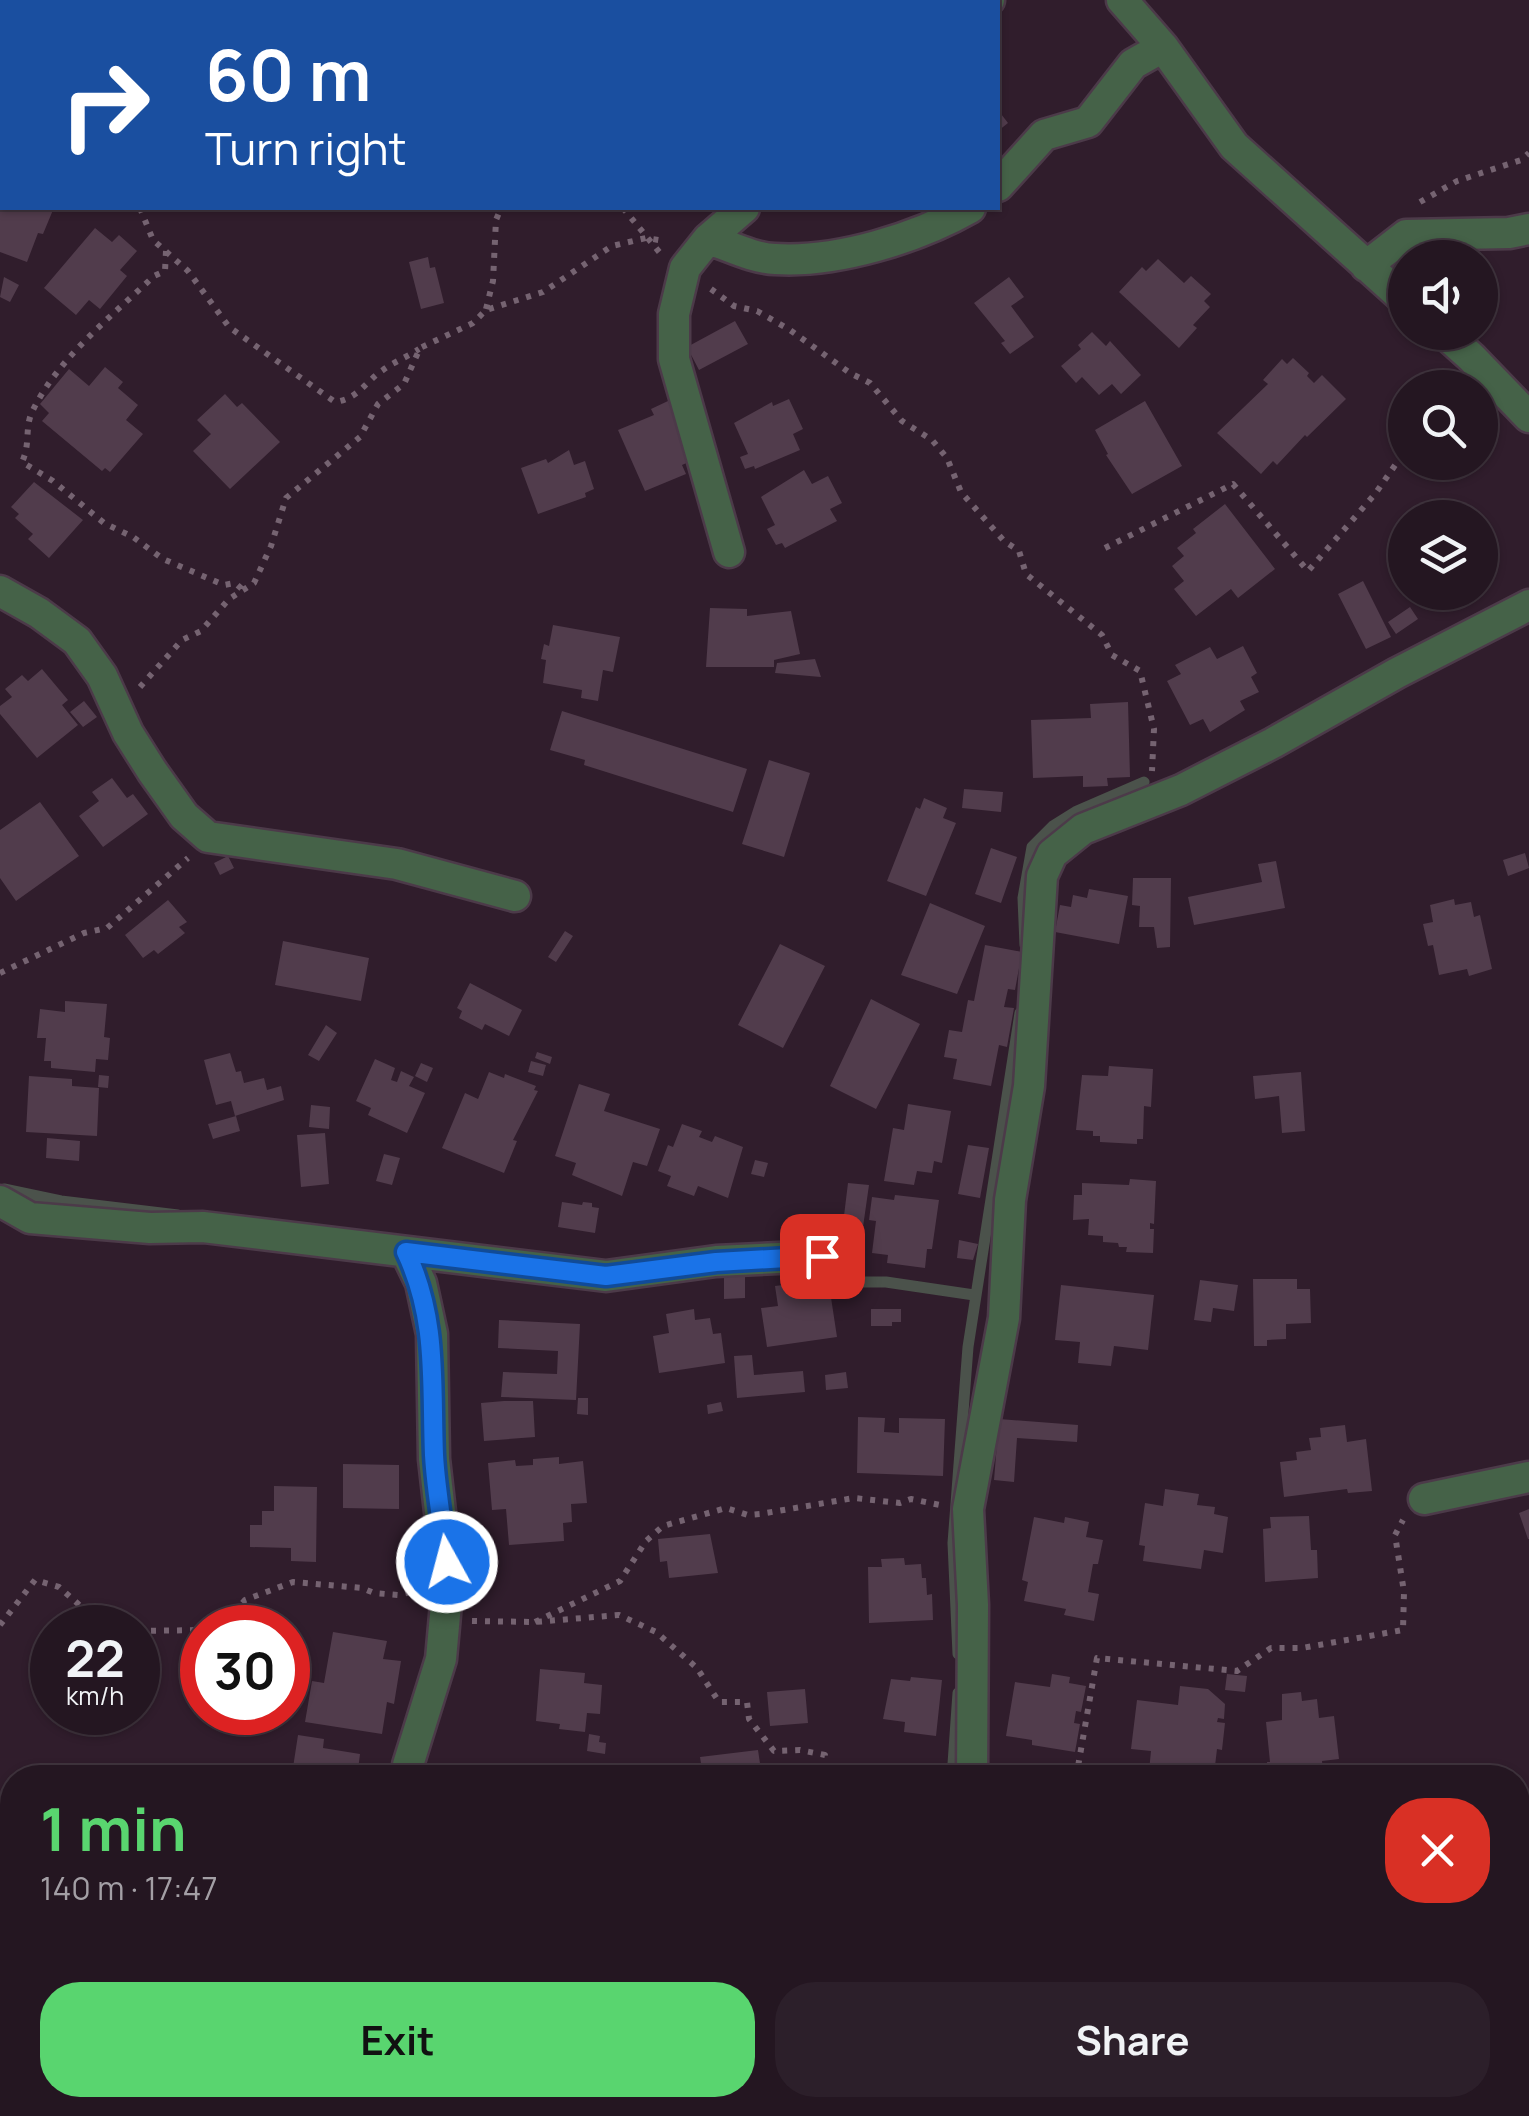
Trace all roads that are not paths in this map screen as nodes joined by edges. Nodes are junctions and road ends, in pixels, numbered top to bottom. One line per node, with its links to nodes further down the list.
1 (1122, 0): 2 (street)
2 (1162, 47): 3 (street); 8 (street)
3 (1000, 184)
4 (742, 210): 7 (street)
5 (967, 210): 7 (street)
6 (1529, 229): 8 (street)
7 (708, 239): 12 (street)
8 (1366, 266): 9 (street)
9 (1388, 285)
10 (1464, 350): 11 (street)
11 (1529, 417)
12 (729, 552)
13 (0, 591): 15 (street)
14 (1529, 605): 22 (street)
15 (515, 896)
16 (0, 1201): 17 (street)
17 (406, 1252): 18 (street); 21 (street)
18 (822, 1256)
19 (1529, 1477): 20 (street)
20 (1424, 1498)
21 (411, 1765)
22 (972, 1765)

